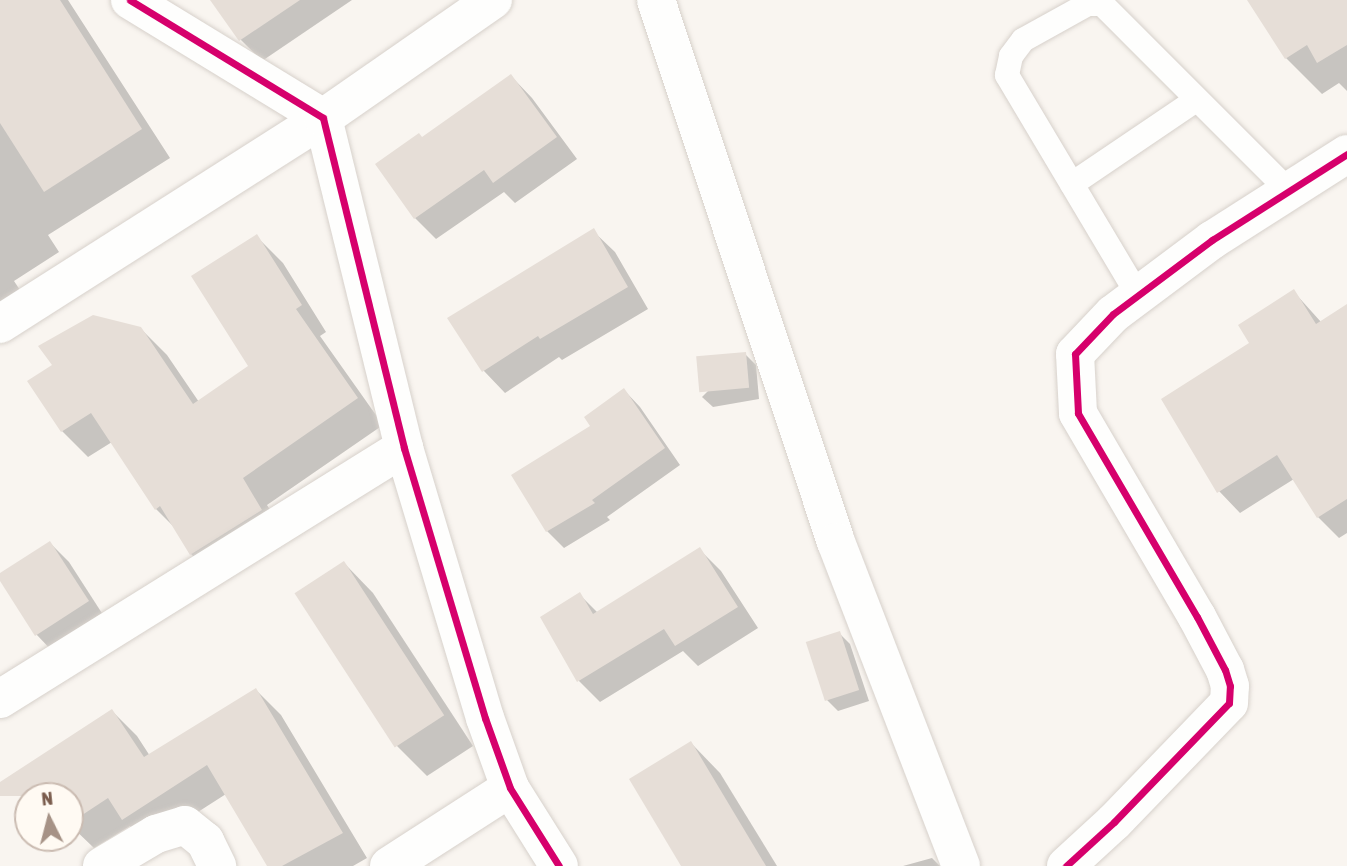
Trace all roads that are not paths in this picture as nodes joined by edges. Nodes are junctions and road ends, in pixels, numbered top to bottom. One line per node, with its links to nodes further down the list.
1 (130, 0): 5 (street)
2 (493, 0): 5 (street)
3 (656, 0): 19 (street)
4 (1196, 100): 7 (lane); 7 (lane); 8 (lane)
5 (323, 118): 10 (street); 11 (street)
6 (1347, 154): 8 (street)
7 (1072, 184): 9 (lane)
8 (1289, 191): 9 (street)
9 (1138, 295): 20 (street)
10 (0, 324)
11 (404, 448): 12 (street); 13 (street)
12 (0, 699)
13 (510, 788): 14 (street); 18 (street)
14 (430, 856): 17 (street)
15 (102, 866): 16 (street)
16 (218, 866)
17 (389, 866)
18 (559, 866)
19 (961, 866)
20 (1066, 866)

